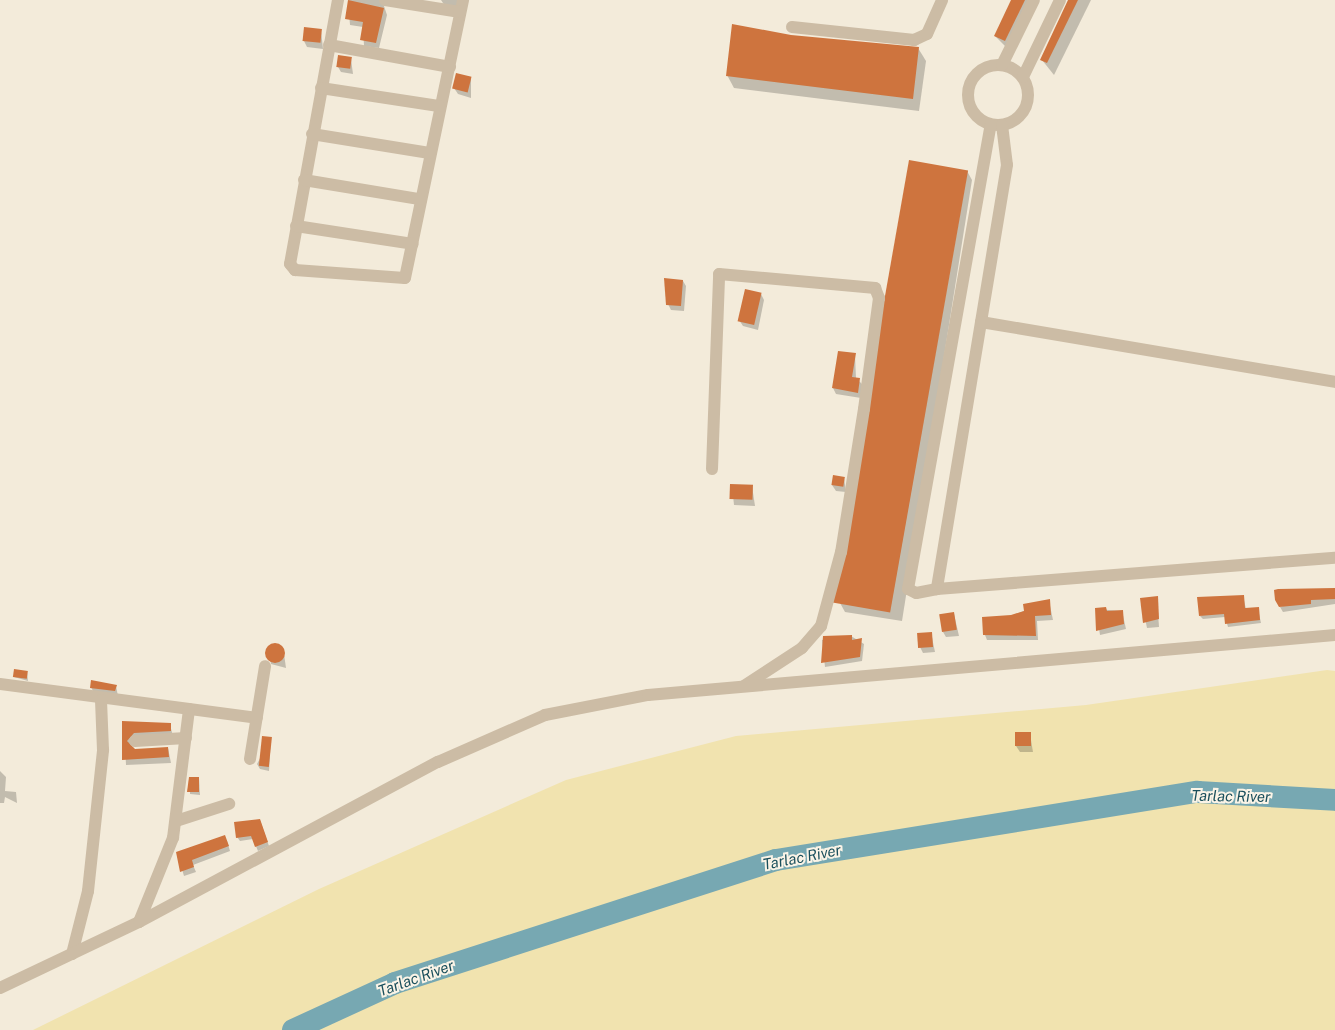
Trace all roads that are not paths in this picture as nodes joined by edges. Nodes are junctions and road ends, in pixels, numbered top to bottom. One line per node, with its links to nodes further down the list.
1 (338, 0): 8 (street)
2 (384, 0): 6 (street)
3 (942, 0): 7 (street)
4 (1034, 0): 9 (street)
5 (1060, 0): 11 (street)
6 (462, 6): 10 (street)
7 (792, 27)
8 (329, 45): 10 (street); 12 (street)
9 (1002, 65): 11 (street); 14 (street)
10 (450, 67): 13 (street)
11 (1023, 76): 14 (street)
12 (321, 88): 13 (street); 15 (street)
13 (439, 106): 16 (street)
14 (997, 125): 21 (street); 25 (street)
15 (312, 134): 16 (street); 17 (street)
16 (429, 153): 18 (street)
17 (304, 180): 18 (street); 19 (street)
18 (418, 199): 20 (street)
19 (296, 226): 20 (street); 20 (street)
20 (413, 244)
21 (981, 322): 22 (street); 25 (street)
22 (1335, 382)
23 (712, 470): 29 (street)
24 (1335, 558): 25 (street)
25 (937, 589)
26 (1335, 635): 29 (street)
27 (264, 666): 32 (street)
28 (0, 684): 30 (street)
29 (742, 687): 38 (street)
30 (101, 700): 31 (street); 39 (street)
31 (189, 709): 32 (street); 33 (street)
32 (257, 718): 35 (street)
33 (186, 738): 34 (street); 37 (street)
34 (135, 741)
35 (250, 759)
36 (229, 804): 37 (street)
37 (176, 821): 38 (street)
38 (139, 922): 39 (street)
39 (72, 954): 40 (street)
40 (0, 988)

